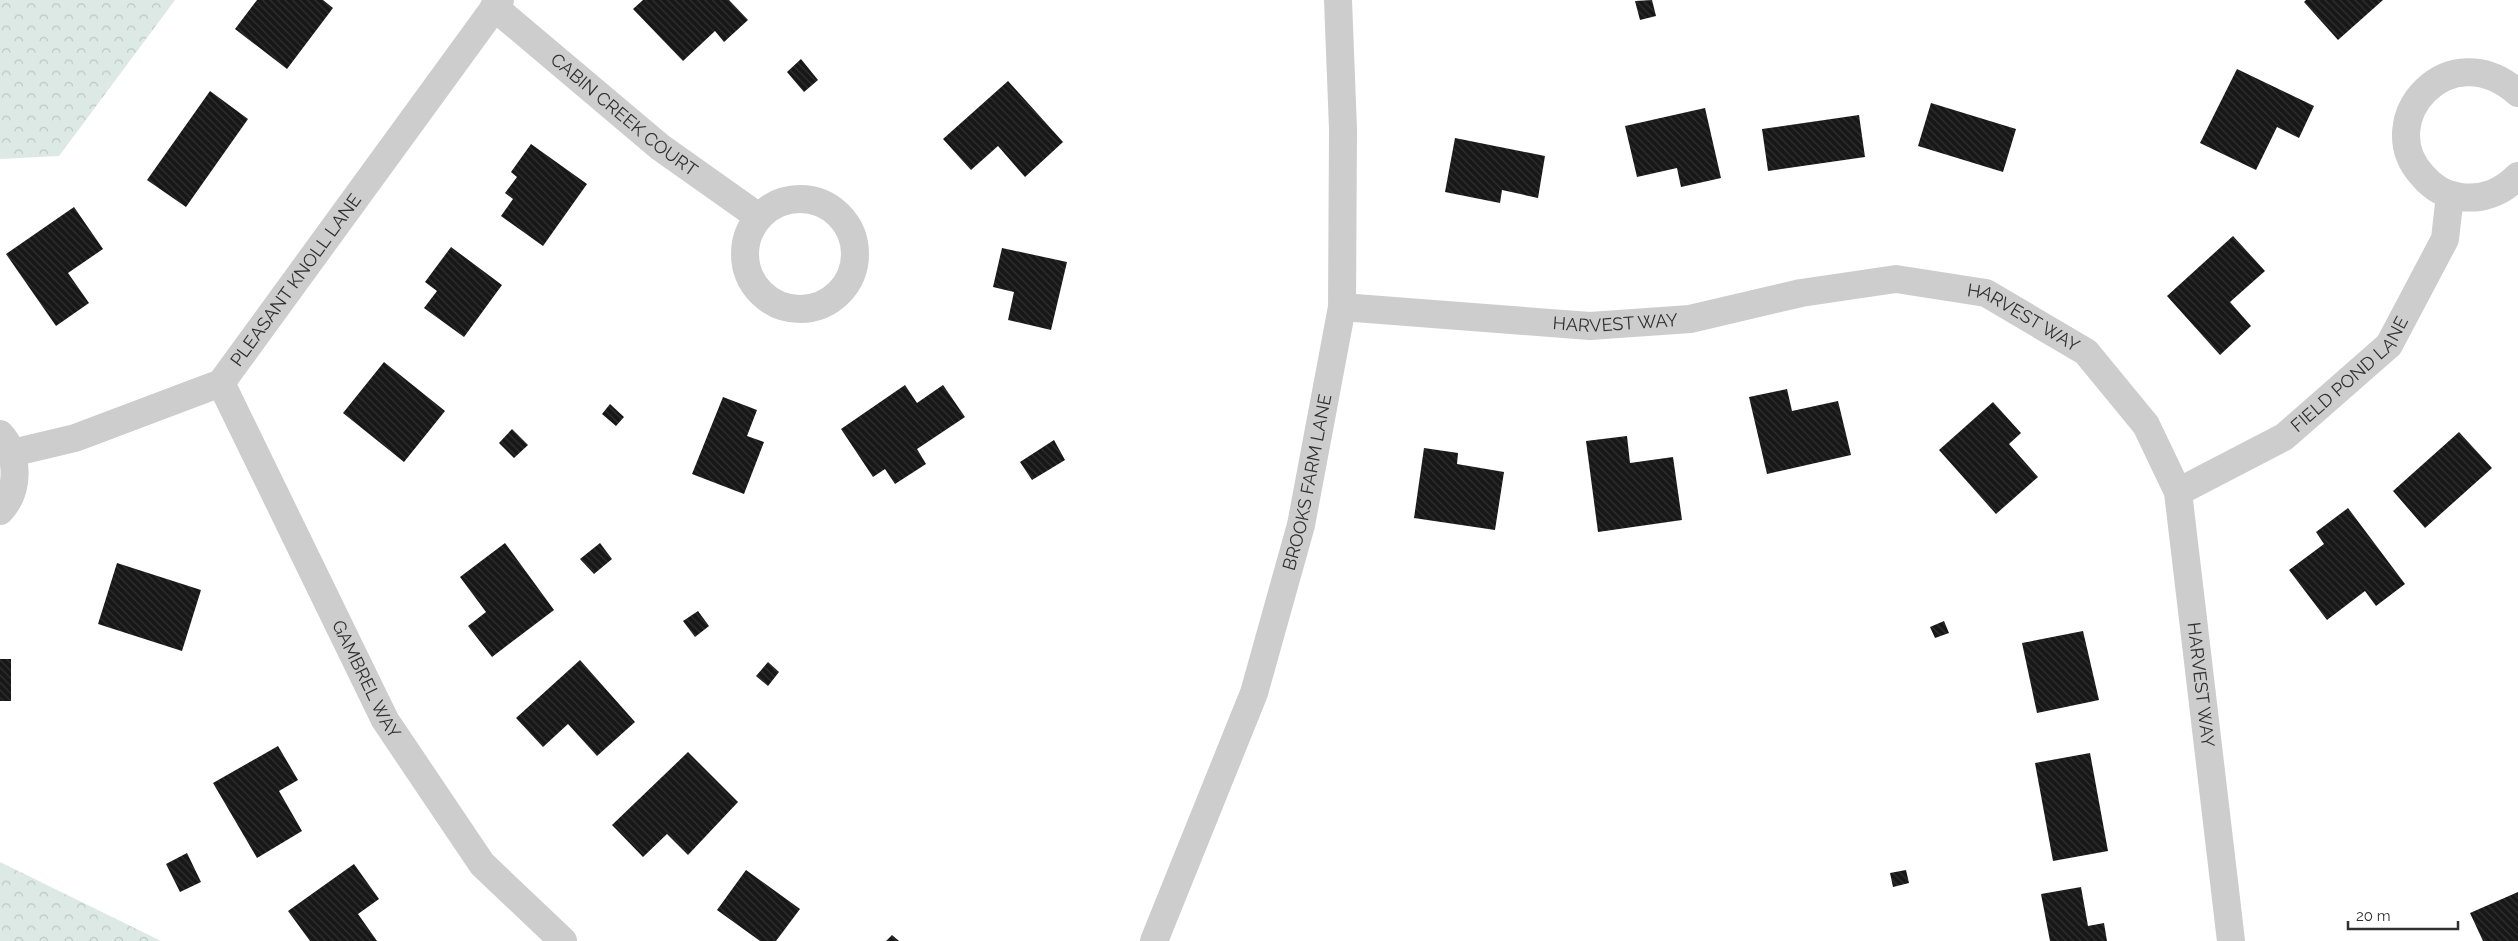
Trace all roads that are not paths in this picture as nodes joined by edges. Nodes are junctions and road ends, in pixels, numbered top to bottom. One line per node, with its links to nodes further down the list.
1 (1338, 0): 7 (street, BROOKS FARM LANE)
2 (497, 4): 6 (street, CABIN CREEK COURT); 8 (street, PLEASANT KNOLL LANE)
3 (2518, 93): 5 (street)
4 (2518, 176): 5 (street)
5 (2450, 195): 10 (street, FIELD POND LANE)
6 (759, 217)
7 (1342, 307): 10 (street, HARVEST WAY); 13 (street, BROOKS FARM LANE)
8 (221, 383): 9 (street, PLEASANT KNOLL LANE); 12 (street, GAMBREL WAY)
9 (6, 444): 11 (street, PLEASANT KNOLL LANE)
10 (2178, 492): 14 (street, HARVEST WAY)
11 (0, 511)
12 (563, 941)
13 (1154, 941)
14 (2231, 941)

